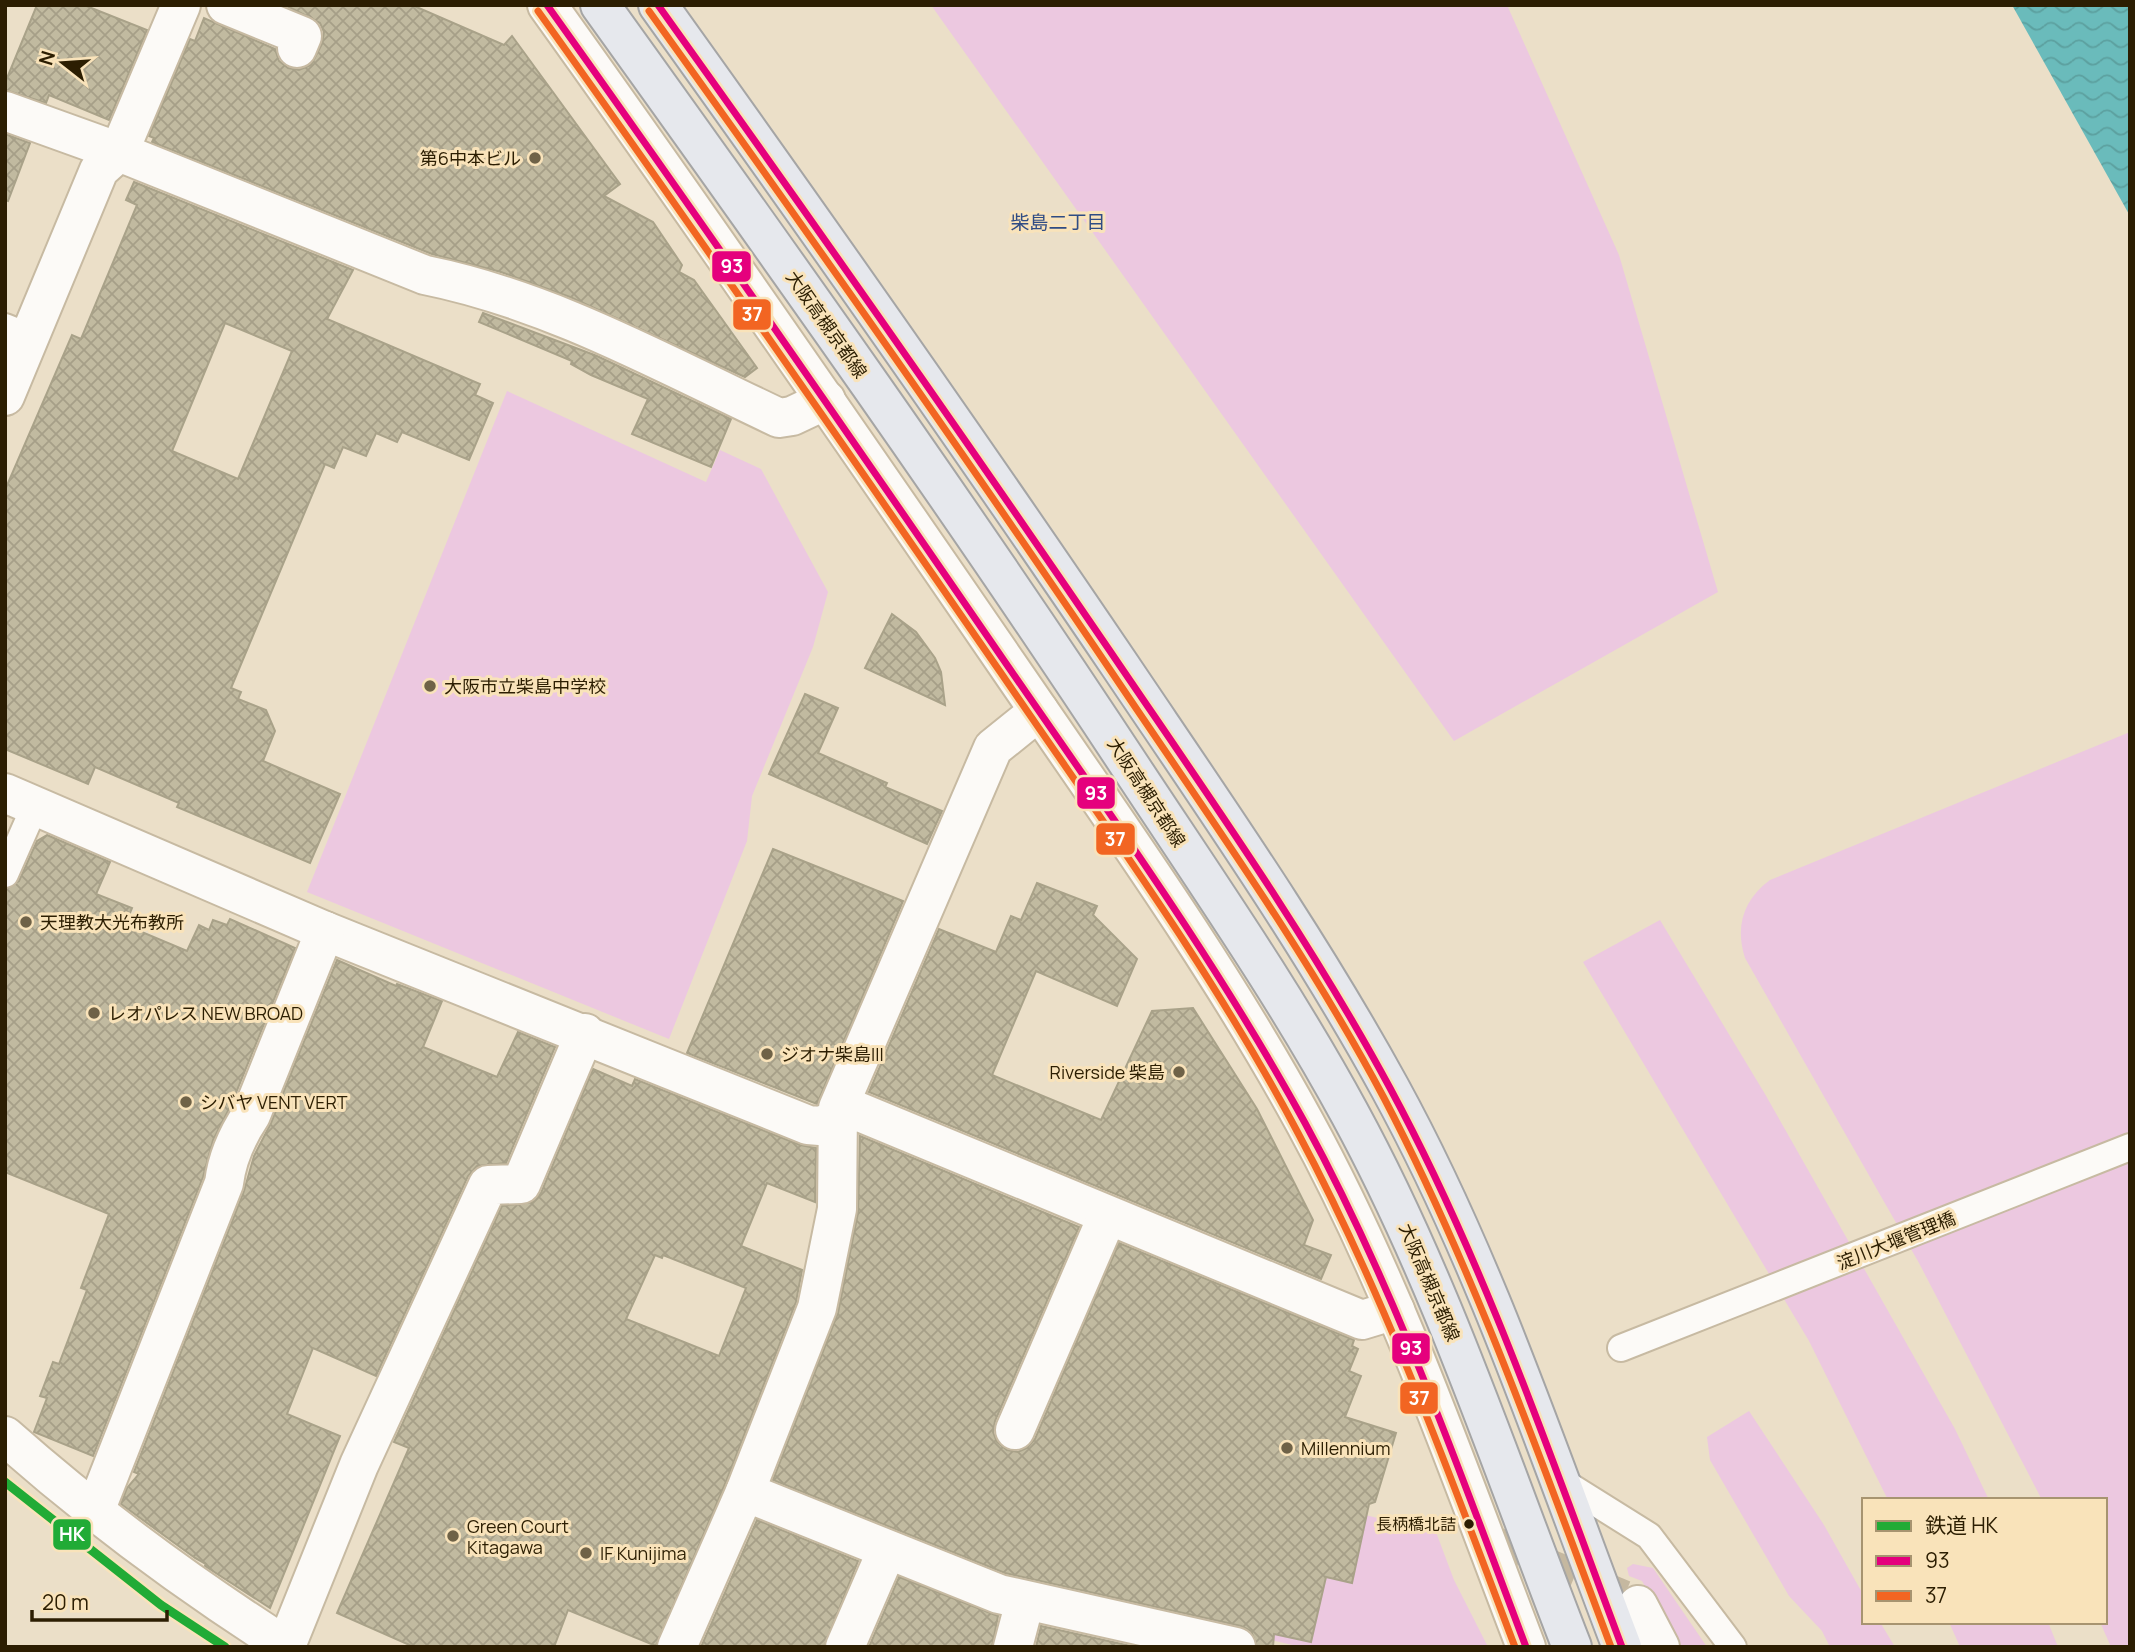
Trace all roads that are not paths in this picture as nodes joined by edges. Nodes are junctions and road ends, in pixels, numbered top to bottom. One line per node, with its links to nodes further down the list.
1 (181, 5): 8 (street)
2 (226, 5): 6 (street)
3 (547, 5): 11 (street)
4 (600, 5): 36 (main road, 大阪高槻京都線)
5 (658, 5): 24 (main road)
6 (297, 48)
7 (5, 111): 8 (street)
8 (119, 152): 9 (street); 11 (street)
9 (18, 332): 10 (street)
10 (5, 396)
11 (826, 400): 12 (street)
12 (1039, 711): 17 (street); 20 (street)
13 (20, 800): 14 (lane); 15 (street)
14 (5, 874)
15 (325, 931): 16 (street); 26 (street)
16 (585, 1033): 17 (street); 30 (street)
17 (838, 1120): 19 (street); 25 (street)
18 (2130, 1147): 21 (lane, 淀川大堰管理橋)
19 (1107, 1217): 20 (street); 22 (street)
20 (1395, 1310): 35 (street)
21 (1621, 1348)
22 (1015, 1430)
23 (5, 1436): 26 (street)
24 (1558, 1479): 37 (main road); 39 (lane)
25 (746, 1492): 27 (street); 31 (street)
26 (95, 1511): 30 (street)
27 (887, 1550): 28 (street); 32 (street)
28 (1025, 1601): 33 (street); 34 (street)
29 (1638, 1605): 38 (street)
30 (287, 1646)
31 (677, 1647)
32 (845, 1647)
33 (1013, 1647)
34 (1236, 1647)
35 (1526, 1647)
36 (1572, 1647)
37 (1622, 1647)
38 (1660, 1647)
39 (1733, 1647)

